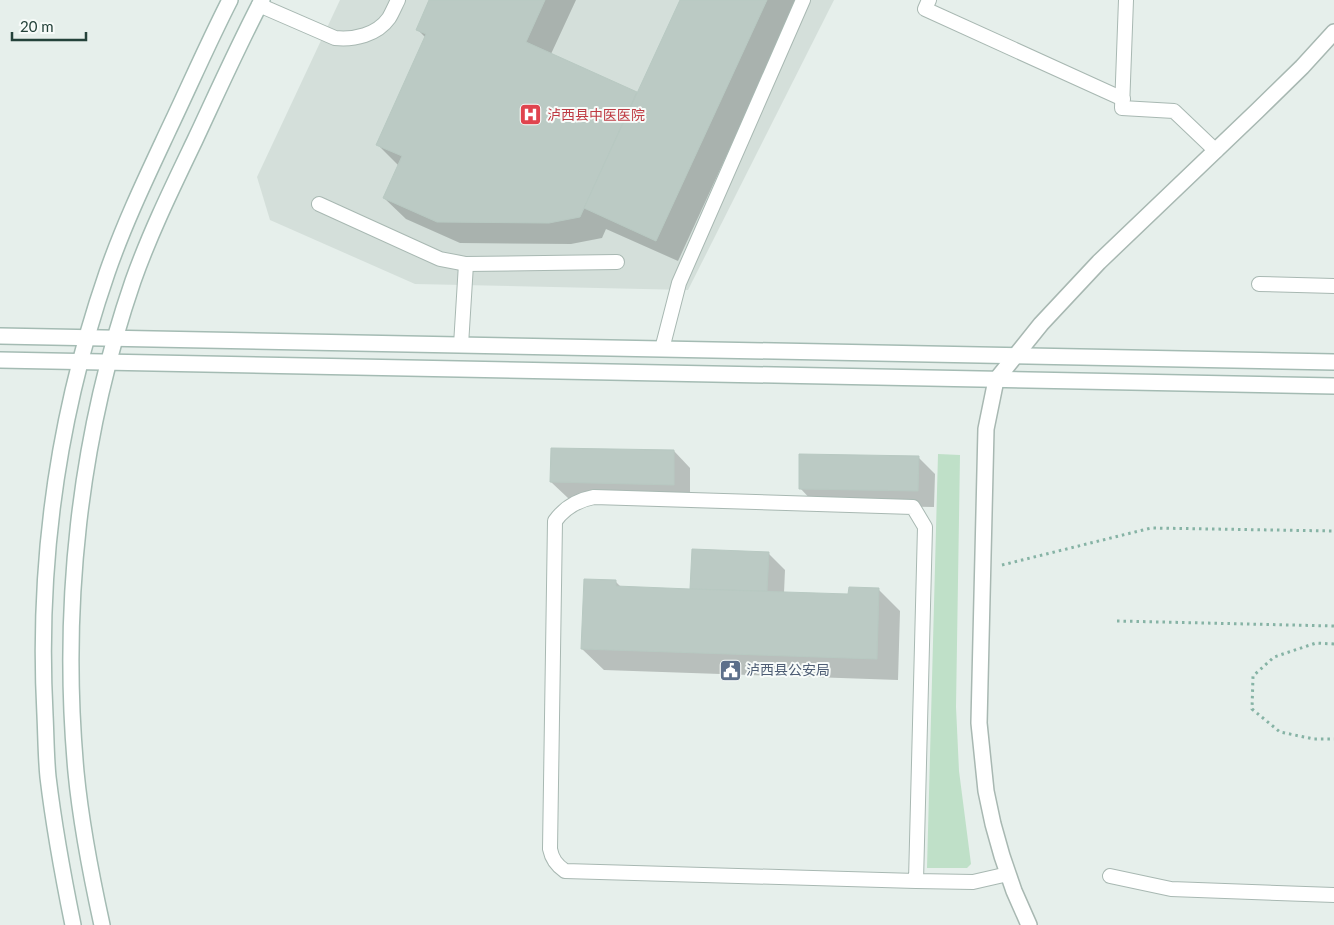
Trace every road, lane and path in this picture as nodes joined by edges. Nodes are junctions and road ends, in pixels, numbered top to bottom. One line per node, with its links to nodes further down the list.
1 (230, 0): 16 (main road)
2 (398, 0): 6 (lane)
3 (803, 0): 19 (lane)
4 (929, 0): 8 (lane)
5 (1126, 0): 8 (lane)
6 (260, 2): 17 (main road)
7 (1334, 32): 9 (main road)
8 (1122, 99): 9 (lane)
9 (1216, 151): 20 (main road)
10 (319, 204): 12 (lane)
11 (617, 262): 12 (lane)
12 (466, 264): 18 (lane)
13 (1259, 284): 14 (lane)
14 (1334, 286)
15 (0, 336): 16 (main road)
16 (87, 338): 17 (main road); 22 (main road)
17 (115, 338): 18 (main road); 23 (main road)
18 (461, 345): 19 (main road)
19 (662, 349): 20 (main road)
20 (1015, 356): 24 (main road); 25 (main road)
21 (0, 360): 22 (main road)
22 (80, 362): 23 (main road); 37 (main road)
23 (109, 362): 25 (main road); 38 (main road)
24 (1334, 362)
25 (996, 380): 26 (main road); 28 (main road)
26 (1334, 386)
27 (1334, 531): 28 (path)
28 (983, 570): 33 (main road)
29 (1117, 621): 30 (path)
30 (1334, 626)
31 (1334, 644): 32 (path)
32 (1334, 739)
33 (1008, 874): 35 (lane); 39 (main road)
34 (1110, 876): 36 (lane)
35 (916, 881): 35 (lane)
36 (1334, 895)
37 (73, 925)
38 (102, 925)
39 (1029, 925)

